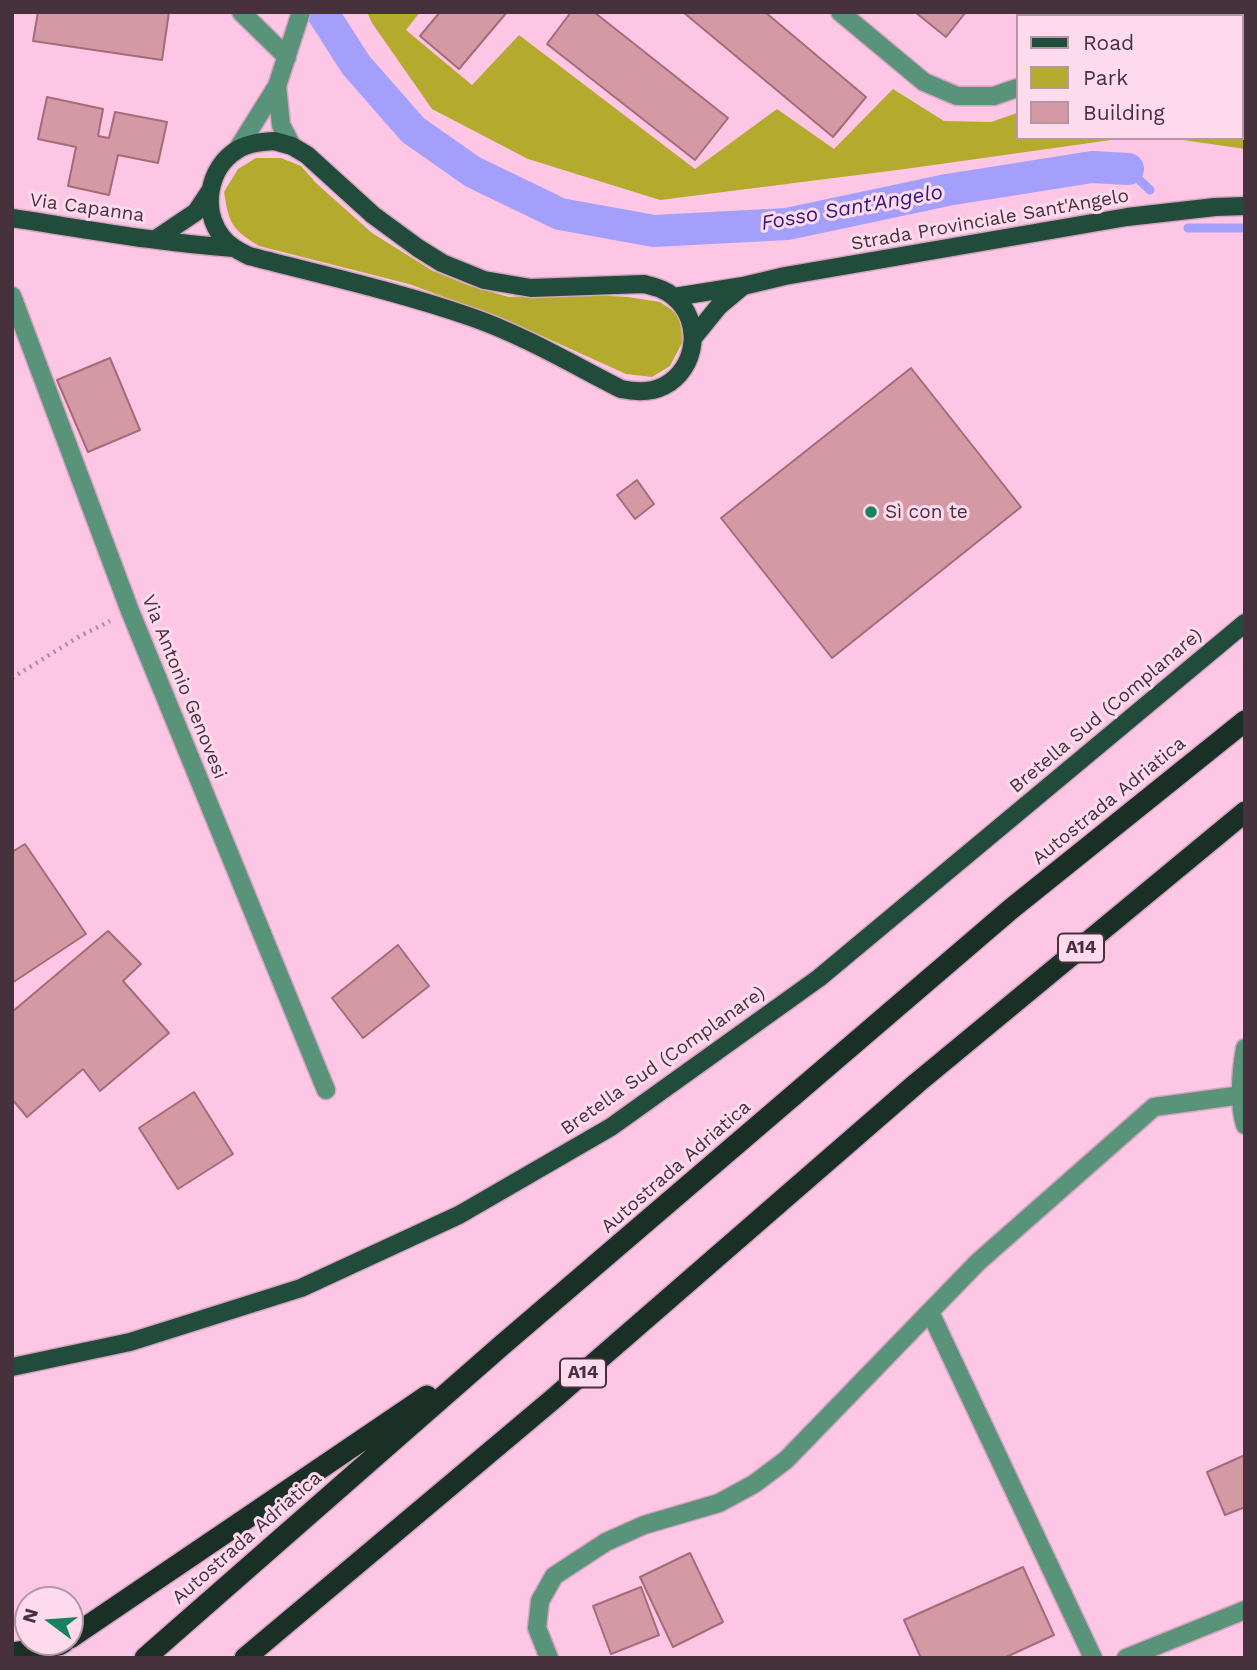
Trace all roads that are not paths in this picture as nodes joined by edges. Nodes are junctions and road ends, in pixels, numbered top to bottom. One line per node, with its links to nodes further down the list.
1 (241, 12): 4 (street)
2 (301, 12): 4 (street)
3 (840, 12): 6 (street)
4 (287, 57): 5 (street)
5 (277, 86): 7 (street); 8 (street)
6 (1016, 88)
7 (292, 146): 8 (main road); 16 (main road)
8 (237, 150): 9 (main road, Via Capanna)
9 (210, 191): 12 (main road, Via Capanna); 13 (main road)
10 (1245, 206): 14 (main road, Strada Provinciale Sant'Angelo)
11 (12, 218): 12 (main road, Via Capanna)
12 (156, 239): 13 (main road, Via Capanna)
13 (233, 248): 17 (main road, Via Capanna)
14 (743, 286): 16 (main road, Strada Provinciale Sant'Angelo); 17 (main road, Strada Provinciale Sant'Angelo)
15 (12, 296): 22 (street, Via Antonio Genovesi)
16 (674, 297): 17 (main road)
17 (693, 338)
18 (1245, 623): 27 (main road, Bretella Sud (Complanare))
19 (1245, 721): 26 (highway, Autostrada Adriatica)
20 (1245, 812): 31 (highway, A14)
21 (1245, 1048): 23 (street)
22 (326, 1090)
23 (1242, 1095): 24 (street); 25 (street)
24 (1245, 1125)
25 (930, 1312): 32 (street); 33 (street)
26 (502, 1346): 29 (highway); 30 (highway, Autostrada Adriatica)
27 (12, 1367)
28 (1245, 1610): 34 (street)
29 (84, 1629)
30 (145, 1658)
31 (244, 1658)
32 (549, 1658)
33 (1093, 1658)
34 (1126, 1658)

